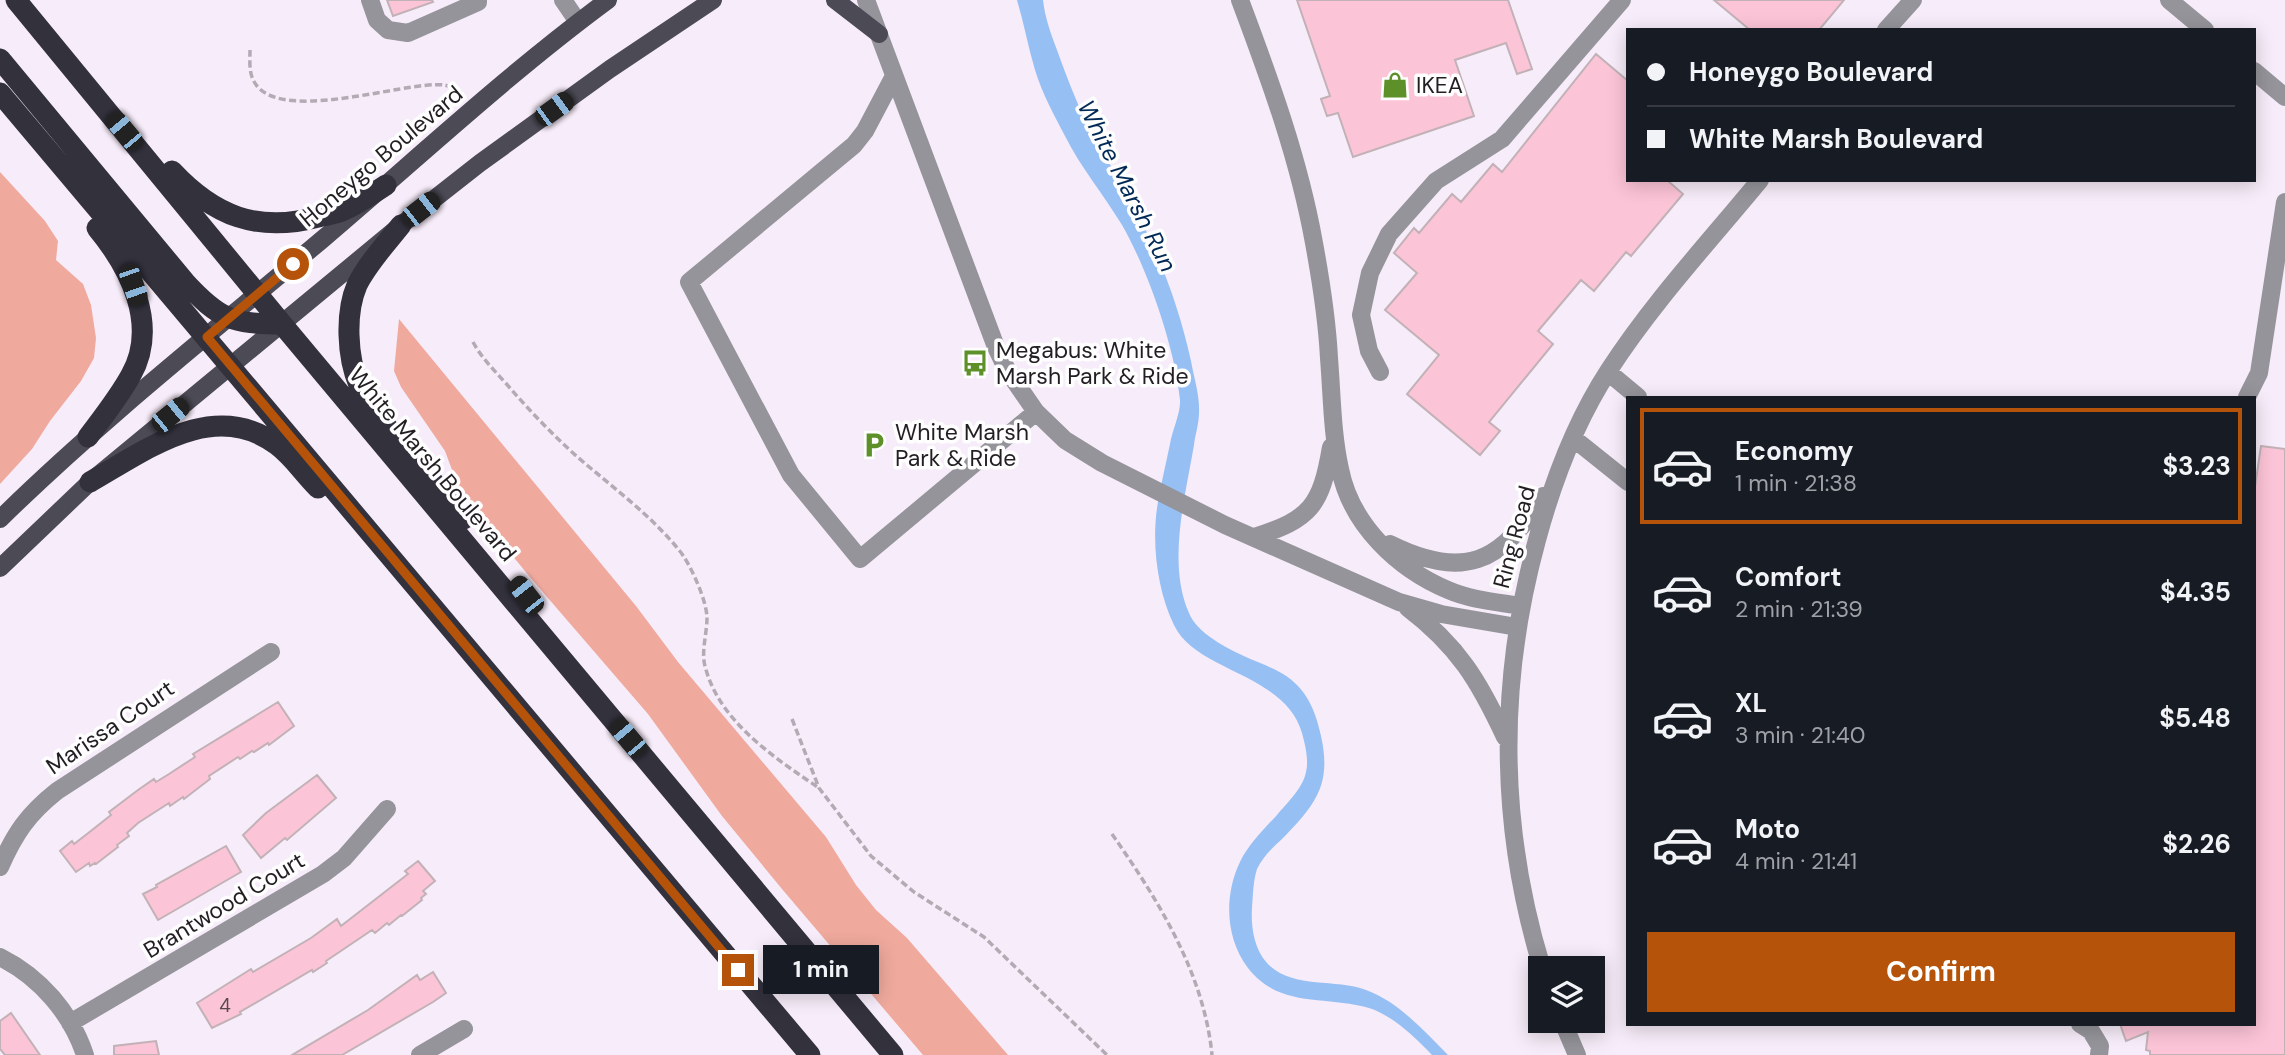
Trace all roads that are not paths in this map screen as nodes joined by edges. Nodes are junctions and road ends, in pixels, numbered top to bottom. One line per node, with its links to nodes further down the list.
1 (370, 0): 2 (street)
2 (478, 0)
3 (563, 0): 14 (street)
4 (608, 0): 14 (main road, Honeygo Boulevard)
5 (713, 0): 28 (main road)
6 (835, 0): 18 (main road)
7 (866, 0): 18 (street)
8 (1240, 0): 17 (street)
9 (1248, 0): 17 (street)
10 (1622, 0): 34 (street)
11 (2169, 0): 16 (street)
12 (1907, 4): 15 (street)
13 (21, 6): 26 (highway); 29 (highway, White Marsh Boulevard)
14 (578, 22): 26 (main road, Honeygo Boulevard)
15 (1888, 28)
16 (2203, 28)
17 (1251, 29): 39 (street)
18 (879, 34): 21 (street)
19 (0, 60): 30 (highway)
20 (2256, 73): 23 (street)
21 (894, 76): 38 (street); 38 (street)
22 (0, 93): 32 (highway)
23 (2285, 97)
24 (0, 110): 40 (highway)
25 (1758, 182): 35 (street, Ring Road)
26 (386, 185): 29 (main road, Honeygo Boulevard)
27 (2285, 202): 37 (street)
28 (401, 225): 31 (main road); 55 (highway)
29 (257, 294): 30 (main road, Honeygo Boulevard); 31 (highway, White Marsh Boulevard)
30 (228, 318): 31 (highway); 32 (main road, Honeygo Boulevard)
31 (282, 324): 33 (main road); 55 (highway, White Marsh Boulevard)
32 (207, 337): 33 (highway); 40 (main road, Honeygo Boulevard)
33 (231, 365): 44 (main road); 52 (highway)
34 (1380, 372)
35 (1608, 372): 36 (street); 41 (street, Ring Road)
36 (1637, 396)
37 (2248, 396)
38 (1036, 412): 47 (street)
39 (1334, 430): 46 (street); 47 (street)
40 (88, 437): 45 (main road, Honeygo Boulevard)
41 (1573, 438): 42 (street, Ring Road); 43 (street)
42 (1558, 472): 46 (street); 50 (street, Ring Road)
43 (1626, 480)
44 (90, 482): 48 (main road); 52 (highway)
45 (0, 520)
46 (1373, 536): 50 (street)
47 (1254, 537): 49 (street)
48 (0, 569)
49 (1399, 602): 51 (street); 54 (street)
50 (1521, 606): 51 (street, Ring Road)
51 (1517, 628): 54 (street, Ring Road)
52 (470, 649): 66 (highway)
53 (271, 652): 57 (street, Marissa Court)
54 (1507, 741): 58 (street, Ring Road)
55 (663, 779): 67 (highway, White Marsh Boulevard)
56 (387, 809): 60 (street, Brantwood Court)
57 (0, 867)
58 (1539, 956)
59 (0, 957): 60 (street)
60 (70, 1023): 64 (street)
61 (2083, 1026): 69 (street)
62 (464, 1029): 65 (street)
63 (1568, 1033): 68 (street)
64 (85, 1055)
65 (420, 1055)
66 (810, 1055)
67 (893, 1055)
68 (1577, 1055)
69 (2099, 1055)

